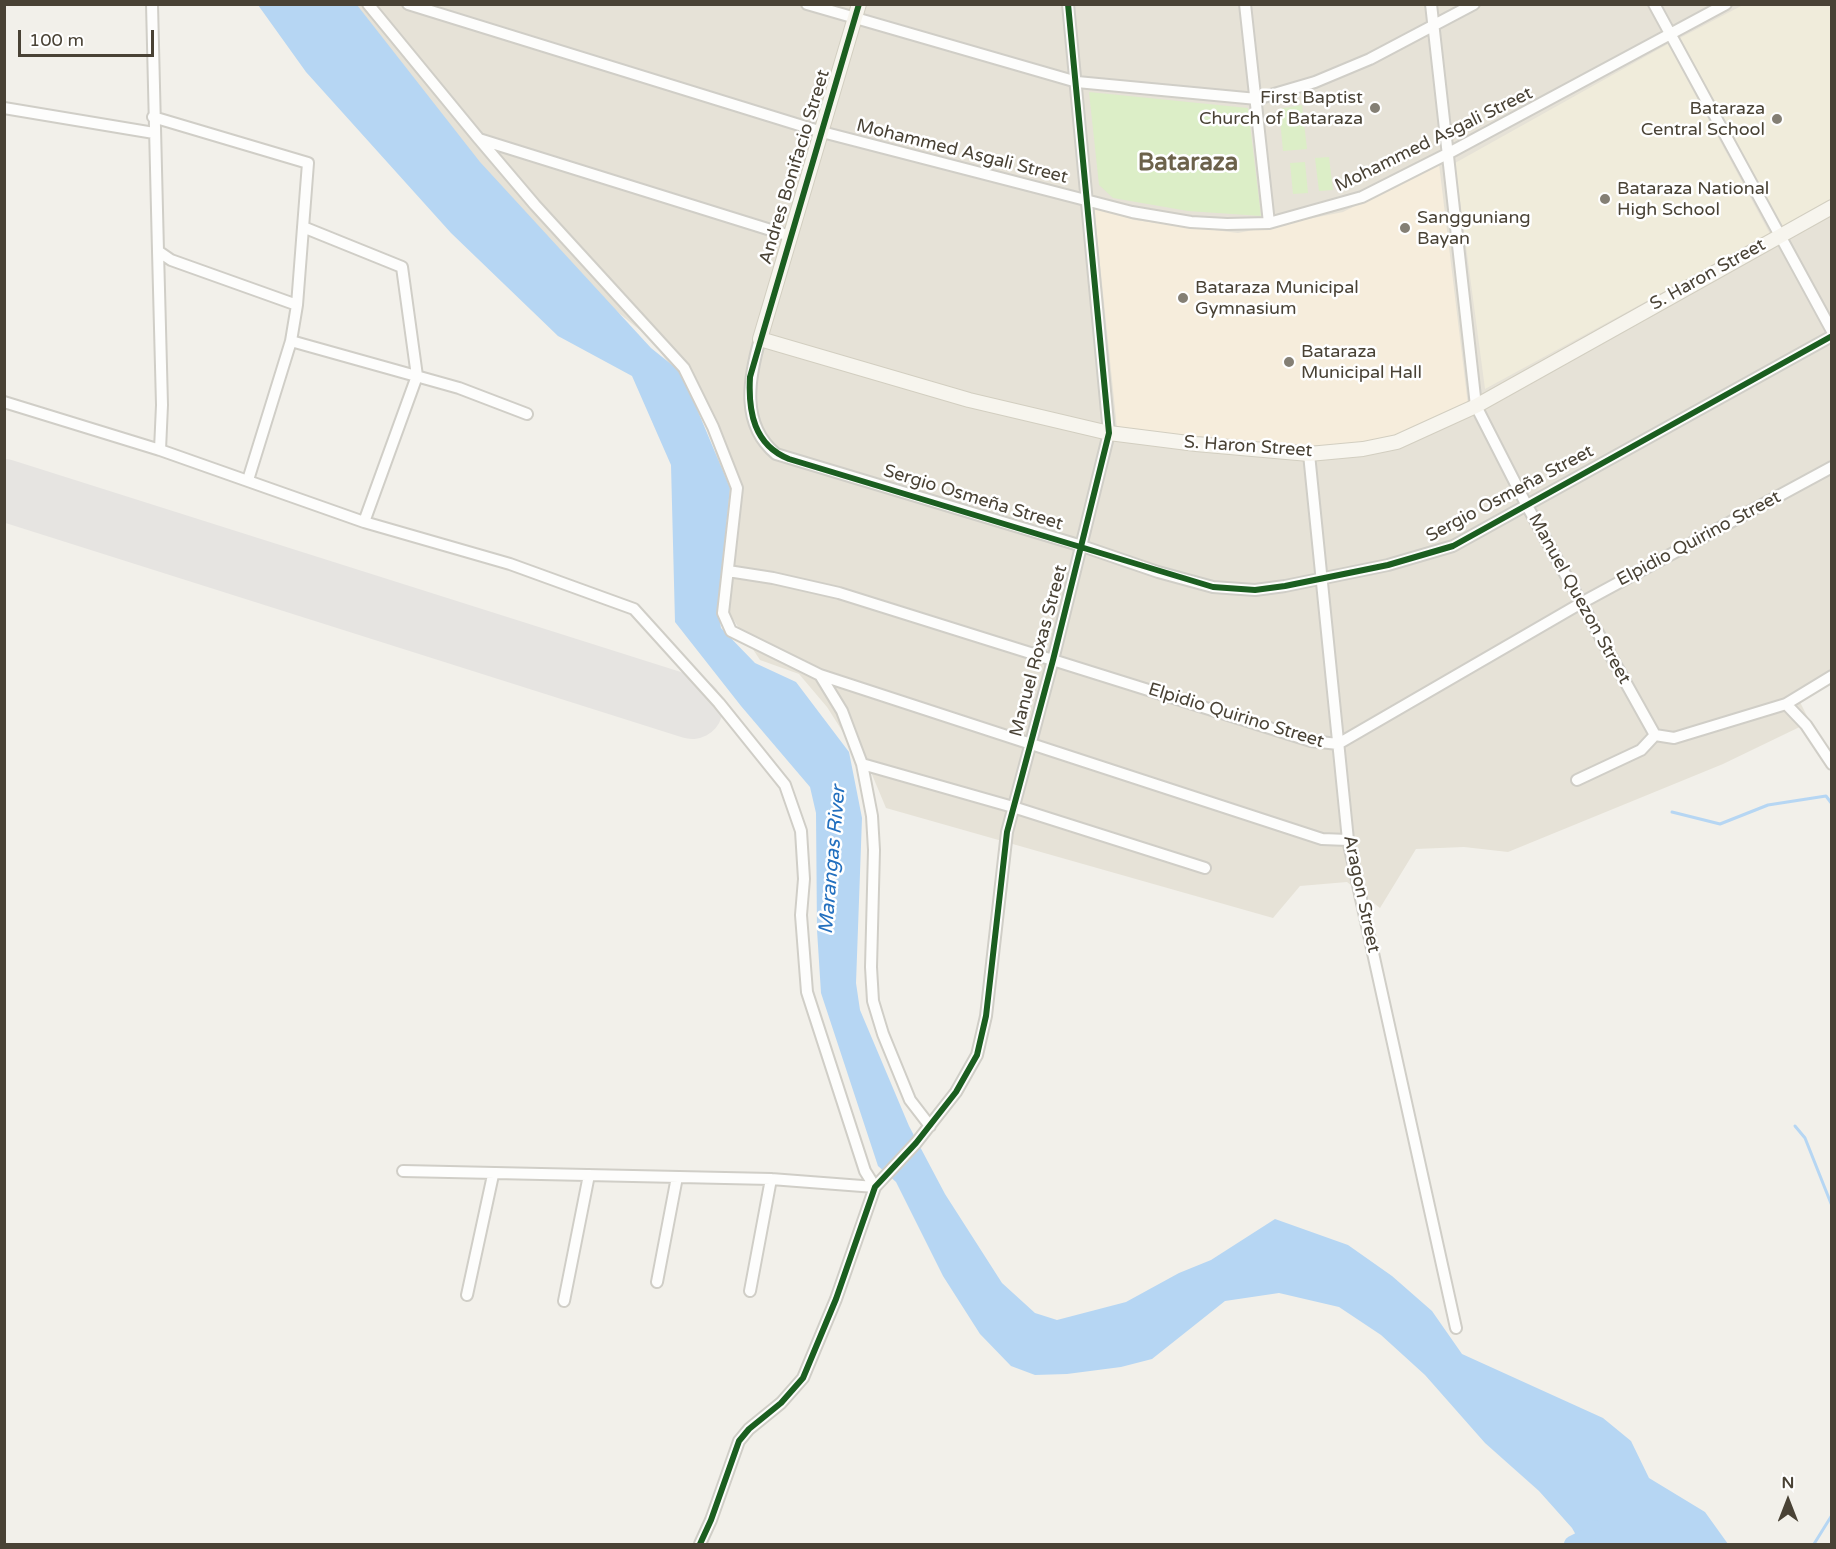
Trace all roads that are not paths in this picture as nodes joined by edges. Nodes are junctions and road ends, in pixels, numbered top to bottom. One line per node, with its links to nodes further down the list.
1 (152, 4): 17 (street)
2 (368, 4): 20 (street)
3 (408, 4): 18 (street, Mohammed Asgali Street)
4 (807, 4): 11 (street)
5 (1068, 4): 14 (street, Manuel Roxas Street)
6 (1245, 4): 15 (street)
7 (1431, 4): 12 (street, Manuel Quezon Street)
8 (1474, 4): 12 (street)
9 (1654, 4): 13 (street)
10 (1726, 4): 13 (street, Mohammed Asgali Street)
11 (857, 11): 14 (street); 18 (street, Andres Bonifacio Street)
12 (1433, 25): 15 (street); 21 (street, Manuel Quezon Street)
13 (1670, 34): 21 (street, Mohammed Asgali Street); 26 (street)
14 (1077, 82): 15 (street); 22 (street, Manuel Roxas Street)
15 (1257, 99): 24 (street)
16 (4, 108): 19 (street)
17 (153, 117): 19 (street); 25 (street)
18 (822, 132): 22 (street, Mohammed Asgali Street); 27 (street, Andres Bonifacio Street)
19 (154, 133): 28 (street)
20 (479, 139): 27 (street); 46 (street)
21 (1449, 153): 24 (street, Mohammed Asgali Street); 36 (street, Manuel Quezon Street)
22 (1088, 199): 24 (street, Mohammed Asgali Street); 38 (street, Manuel Roxas Street)
23 (1832, 207): 26 (street, S. Haron Street)
24 (1269, 223)
25 (303, 227): 29 (street); 34 (street)
26 (1780, 235): 30 (street); 36 (street, S. Haron Street)
27 (790, 236): 32 (street, Andres Bonifacio Street)
28 (158, 251): 29 (street); 39 (street)
29 (297, 305): 33 (street)
30 (1832, 331)
31 (1832, 336): 43 (street, Sergio Osmeña Street)
32 (760, 339): 38 (street, S. Haron Street); 45 (street, Sergio Osmeña Street)
33 (291, 341): 34 (street); 42 (street)
34 (417, 376): 37 (street); 44 (street)
35 (4, 402): 39 (street)
36 (1476, 406): 40 (street, S. Haron Street); 43 (street, Manuel Quezon Street)
37 (527, 414)
38 (1109, 433): 40 (street, S. Haron Street); 45 (street, Manuel Roxas Street)
39 (160, 450): 42 (street)
40 (1309, 454): 47 (street, Aragon Street)
41 (1832, 467): 48 (street, Elpidio Quirino Street)
42 (248, 480): 44 (street)
43 (1526, 504): 47 (street, Sergio Osmeña Street); 48 (street, Manuel Quezon Street)
44 (364, 522): 68 (street)
45 (1082, 546): 47 (street, Sergio Osmeña Street); 49 (street, Manuel Roxas Street)
46 (728, 571): 49 (street, Elpidio Quirino Street); 50 (street)
47 (1322, 579): 55 (street, Aragon Street)
48 (1583, 602): 53 (street, Manuel Quezon Street); 55 (street, Elpidio Quirino Street)
49 (1053, 660): 54 (street, Manuel Roxas Street); 55 (street, Elpidio Quirino Street)
50 (820, 675): 54 (street); 56 (street)
51 (1832, 676): 52 (street)
52 (1786, 704): 53 (street); 57 (street)
53 (1655, 735): 58 (street)
54 (1030, 742): 59 (street, Manuel Roxas Street); 60 (street)
55 (1338, 744): 60 (street, Aragon Street)
56 (862, 764): 59 (street); 62 (street)
57 (1832, 764)
58 (1577, 780)
59 (1013, 807): 61 (street); 62 (street, Manuel Roxas Street)
60 (1348, 840): 73 (street, Aragon Street)
61 (1205, 868)
62 (930, 1126): 68 (street, Manuel Roxas Street)
63 (403, 1171): 64 (street)
64 (493, 1175): 65 (street); 71 (street)
65 (589, 1175): 66 (street); 72 (street)
66 (677, 1177): 67 (street); 69 (street)
67 (771, 1179): 68 (street); 70 (street)
68 (875, 1187): 74 (street)
69 (657, 1282)
70 (750, 1291)
71 (467, 1295)
72 (564, 1301)
73 (1456, 1328)
74 (700, 1545)

